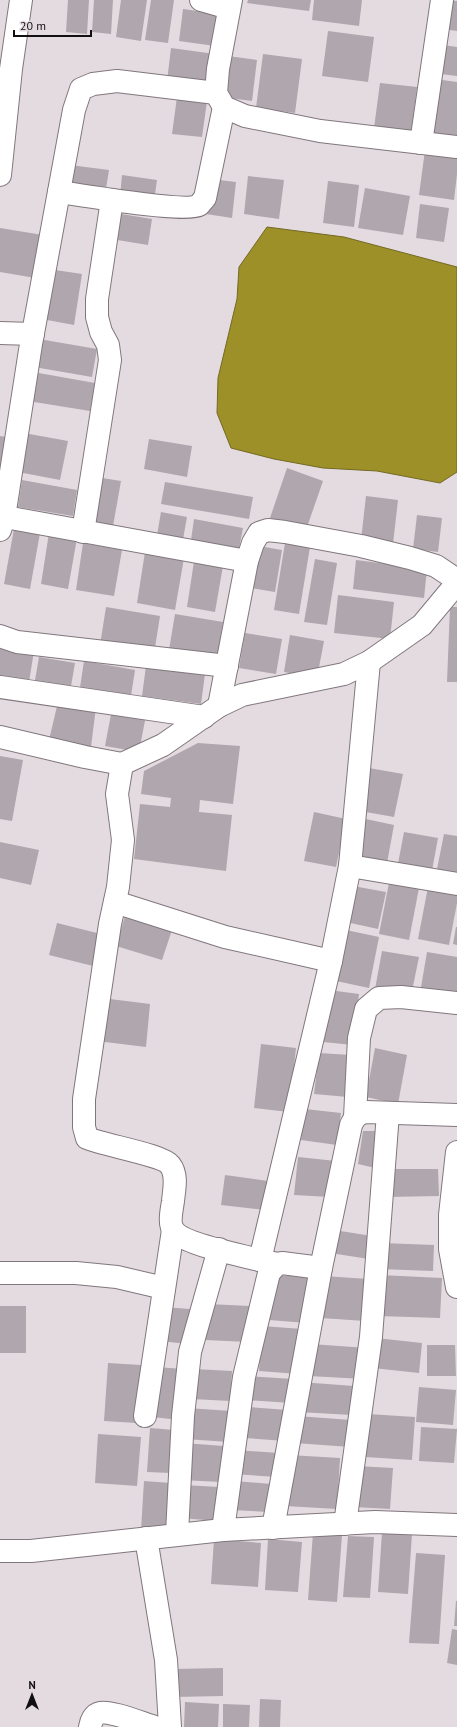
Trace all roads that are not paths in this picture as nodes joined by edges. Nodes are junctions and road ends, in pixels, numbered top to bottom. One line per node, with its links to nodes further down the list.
1 (21, 0): 8 (street)
2 (201, 0): 4 (street)
3 (442, 0): 6 (street)
4 (230, 4): 5 (street)
5 (220, 100): 6 (street); 9 (street); 10 (street)
6 (421, 143): 7 (street)
7 (457, 147)
8 (0, 175)
9 (59, 192): 10 (street); 12 (street)
10 (112, 200): 14 (street)
11 (0, 333): 12 (street)
12 (33, 334): 13 (street)
13 (1, 521): 14 (street)
14 (83, 532): 15 (street)
15 (247, 561): 16 (street); 20 (street)
16 (457, 580)
17 (457, 583): 19 (street)
18 (0, 636): 20 (street)
19 (368, 662): 22 (street); 25 (street)
20 (227, 666): 22 (street)
21 (0, 687): 22 (street)
22 (211, 712): 24 (street)
23 (0, 737): 24 (street)
24 (122, 764): 27 (street)
25 (350, 866): 26 (street); 28 (street)
26 (457, 884)
27 (115, 902): 28 (street); 34 (street)
28 (331, 961): 36 (street)
29 (457, 1003): 32 (street)
30 (388, 1113): 31 (street); 32 (street); 42 (street)
31 (457, 1115)
32 (355, 1117): 37 (street)
33 (457, 1152): 39 (street)
34 (173, 1230): 35 (street); 40 (street)
35 (219, 1249): 36 (street); 46 (street)
36 (269, 1262): 37 (street); 45 (street)
37 (321, 1268): 44 (street)
38 (0, 1273): 40 (street)
39 (457, 1287)
40 (164, 1288): 41 (street)
41 (145, 1416)
42 (345, 1524): 43 (street); 44 (street)
43 (457, 1525)
44 (273, 1528): 45 (street)
45 (223, 1530): 46 (street)
46 (177, 1534): 47 (street)
47 (146, 1538): 48 (street); 51 (street)
48 (0, 1551)
49 (90, 1727): 50 (street)
50 (155, 1727)
51 (170, 1727)

